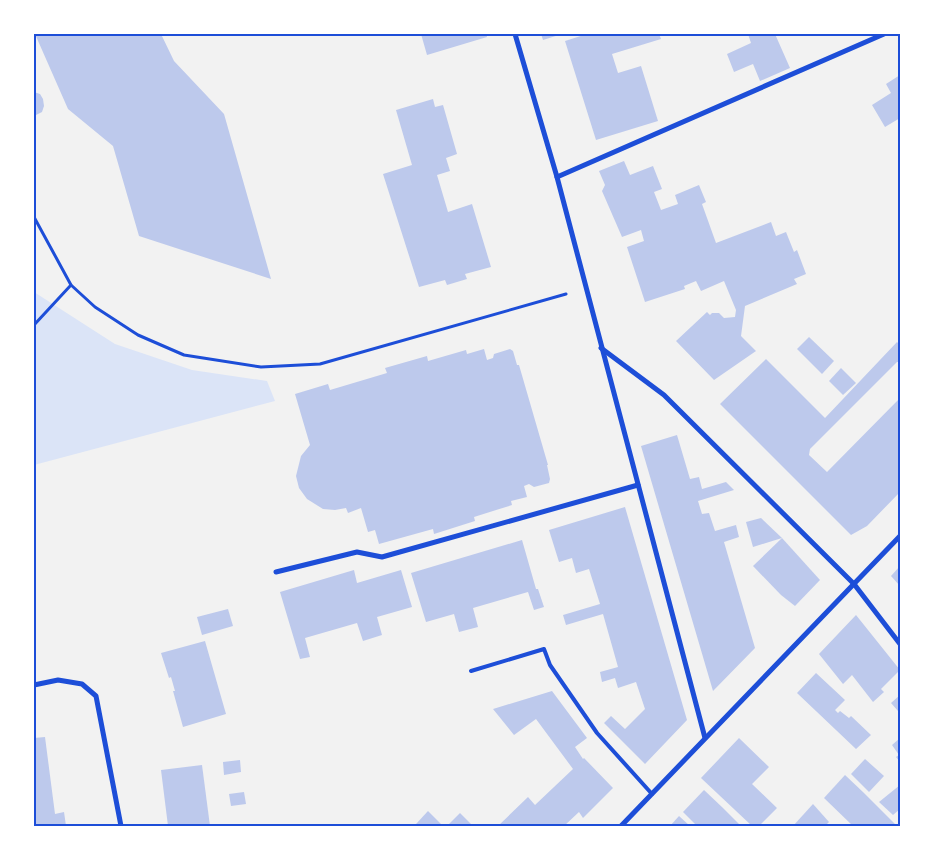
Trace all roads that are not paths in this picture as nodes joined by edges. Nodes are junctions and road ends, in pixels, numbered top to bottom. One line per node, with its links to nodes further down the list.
1 (515, 34): 3 (street)
2 (884, 34): 3 (street)
3 (557, 178): 4 (street)
4 (601, 348): 5 (street); 8 (street)
5 (638, 486): 7 (street); 12 (street)
6 (900, 536): 8 (street)
7 (276, 572)
8 (854, 584): 9 (street); 12 (street)
9 (900, 644)
10 (472, 671): 13 (lane)
11 (34, 685): 14 (street)
12 (705, 738): 13 (street)
13 (652, 794): 15 (street)
14 (122, 826)
15 (622, 826)

